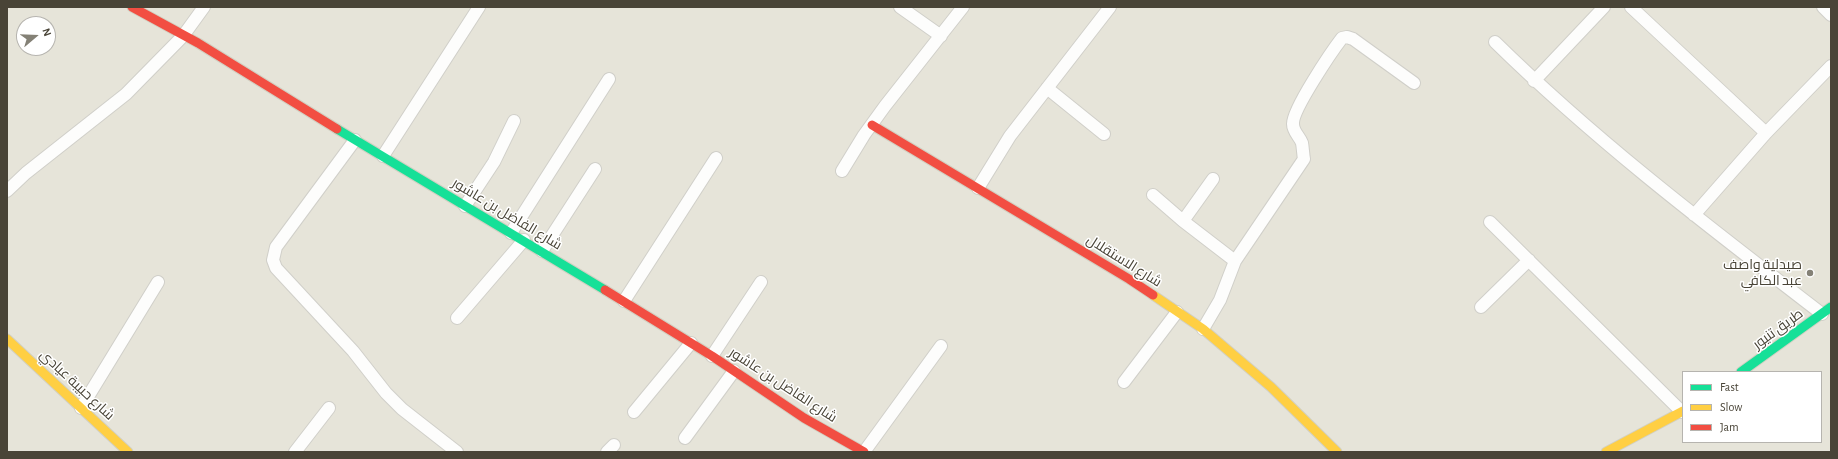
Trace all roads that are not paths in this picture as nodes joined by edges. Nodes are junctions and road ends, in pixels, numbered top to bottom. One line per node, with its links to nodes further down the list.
1 (132, 7): 11 (street, شارع الفاضل بن عاشور)
2 (204, 7): 11 (street)
3 (479, 7): 24 (street)
4 (900, 7): 12 (street)
5 (963, 7): 12 (street)
6 (1110, 7): 18 (street)
7 (1604, 7): 16 (street)
8 (1631, 7): 21 (street)
9 (1823, 7): 10 (street)
10 (1831, 15)
11 (183, 36): 23 (street, شارع الفاضل بن عاشور); 30 (street)
12 (941, 36): 20 (street)
13 (1495, 42): 16 (street)
14 (1831, 66): 21 (street)
15 (609, 79): 36 (street)
16 (1534, 81): 33 (street)
17 (1414, 83): 40 (street)
18 (1047, 88): 22 (street); 29 (street)
19 (514, 121): 32 (street)
20 (872, 125): 27 (street); 29 (street, شارع الاستقلال)
21 (1766, 133): 33 (street)
22 (1104, 134)
23 (355, 140): 24 (street, شارع الفاضل بن عاشور); 63 (street)
24 (383, 156): 32 (street, شارع الفاضل بن عاشور)
25 (716, 158): 43 (street)
26 (595, 169): 38 (street)
27 (842, 171)
28 (1214, 179): 34 (street)
29 (978, 188): 46 (street, شارع الاستقلال)
30 (7, 191)
31 (1153, 195): 34 (street)
32 (465, 206): 36 (street, شارع الفاضل بن عاشور)
33 (1694, 215): 45 (street)
34 (1183, 221): 40 (street)
35 (1490, 222): 39 (street)
36 (511, 233): 37 (street, شارع الفاضل بن عاشور)
37 (524, 240): 38 (street, شارع الفاضل بن عاشور); 47 (street)
38 (542, 251): 43 (street, شارع الفاضل بن عاشور)
39 (1529, 260): 44 (street); 59 (street)
40 (1235, 261): 48 (street)
41 (158, 282): 56 (street)
42 (761, 282): 52 (street)
43 (624, 301): 50 (street, شارع الفاضل بن عاشور)
44 (1480, 307)
45 (1826, 310): 54 (street, طريق تنيور)
46 (1177, 312): 48 (street, شارع الاستقلال); 55 (street)
47 (457, 318)
48 (1203, 329): 65 (street, شارع الاستقلال)
49 (7, 339): 56 (street, شارع حبيبة عيادي)
50 (691, 343): 52 (street, شارع الفاضل بن عاشور); 58 (street)
51 (941, 346): 64 (street)
52 (712, 356): 53 (street, شارع الفاضل بن عاشور)
53 (734, 371): 60 (street); 64 (street, شارع الفاضل بن عاشور)
54 (1742, 371)
55 (1124, 382)
56 (81, 408): 61 (street, شارع حبيبة عيادي)
57 (329, 408): 62 (street)
58 (634, 412)
59 (1682, 412): 66 (street)
60 (684, 438)
61 (128, 452)
62 (295, 452)
63 (457, 452)
64 (864, 452)
65 (1337, 452)
66 (1606, 452)

